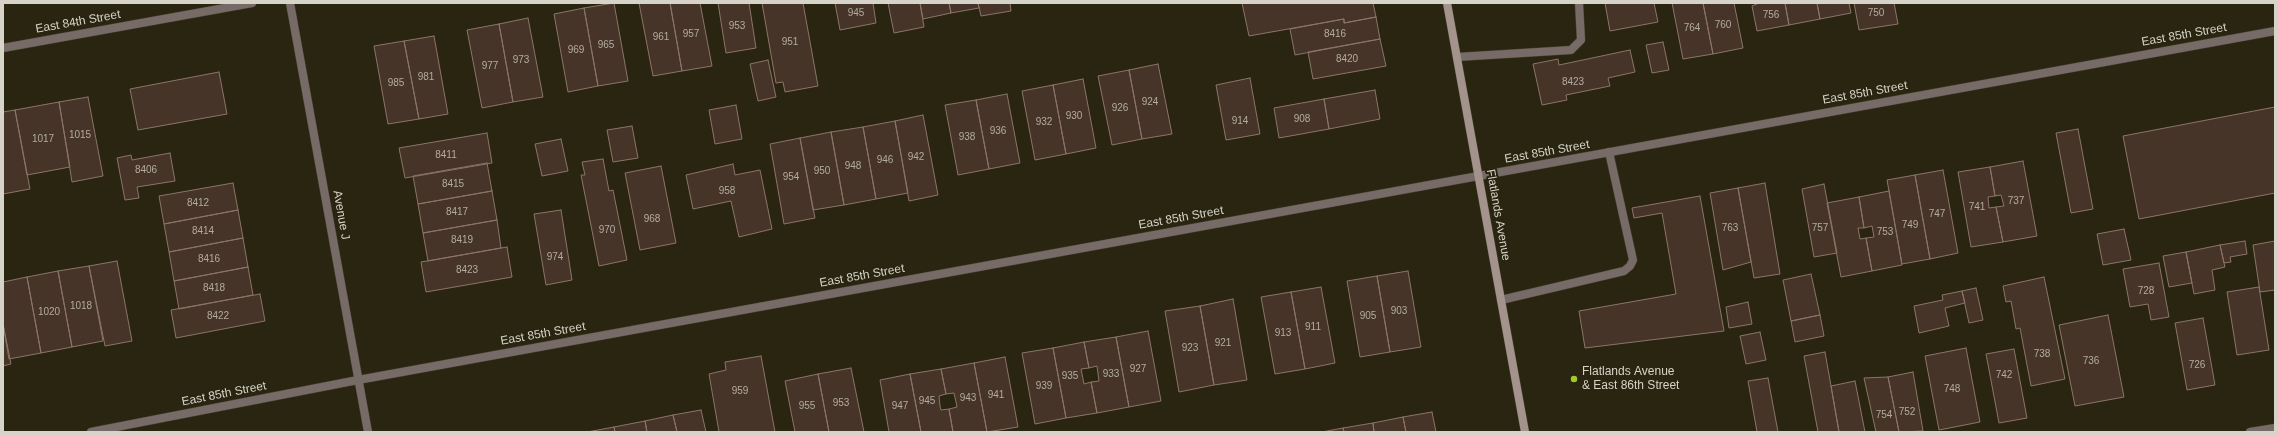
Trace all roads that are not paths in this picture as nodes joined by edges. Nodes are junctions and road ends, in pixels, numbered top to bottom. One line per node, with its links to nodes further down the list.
1 (252, 3): 6 (street, East 84th Street)
2 (290, 3): 11 (street, Avenue J)
3 (1447, 3): 7 (main road, Flatlands Avenue)
4 (1579, 3): 7 (street)
5 (2275, 31): 8 (street, East 85th Street)
6 (3, 48)
7 (1457, 57): 9 (main road, Flatlands Avenue)
8 (1609, 152): 9 (street, East 85th Street); 10 (street)
9 (1479, 176): 10 (main road, Flatlands Avenue); 11 (street, East 85th Street)
10 (1501, 300): 15 (main road, Flatlands Avenue)
11 (358, 380): 13 (street, East 85th Street); 14 (street, Avenue J)
12 (2275, 428): 16 (street)
13 (91, 432)
14 (368, 432)
15 (1525, 432)
16 (2250, 432)

